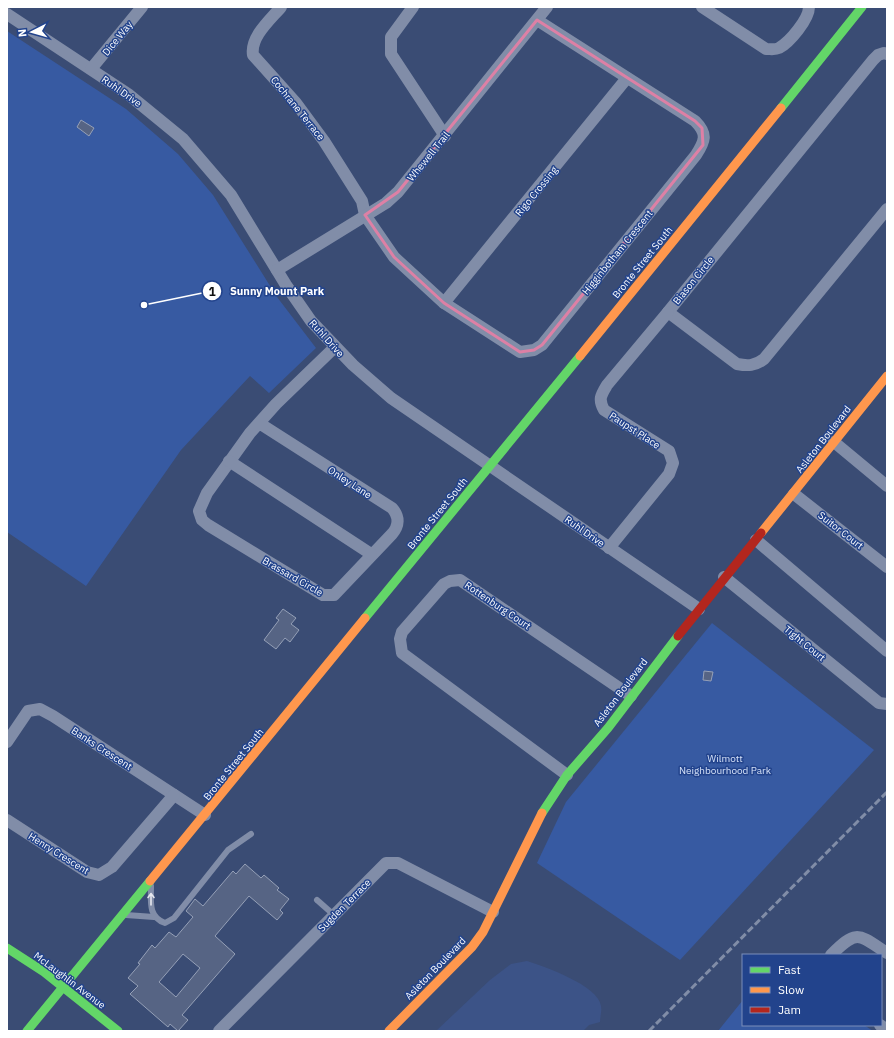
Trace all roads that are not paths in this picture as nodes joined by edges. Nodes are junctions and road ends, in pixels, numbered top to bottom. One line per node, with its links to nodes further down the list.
1 (142, 7): 11 (street, Dice Way)
2 (281, 7): 15 (street, Cochrane Terrace)
3 (413, 7): 13 (street)
4 (547, 7): 9 (street, Whewell Trail)
5 (702, 7): 6 (street)
6 (809, 7)
7 (862, 7): 24 (main road, Bronte Street South)
8 (7, 14): 11 (street, Ruhl Drive)
9 (537, 20): 12 (street, Higginbotham Crescent); 13 (street, Whewell Trail)
10 (887, 54): 18 (street, Biason Circle)
11 (91, 69): 16 (street, Ruhl Drive)
12 (627, 78): 17 (street, Rigo Crossing); 17 (street, Higginbotham Crescent)
13 (445, 136): 15 (street, Whewell Trail)
14 (887, 210): 18 (street, Biason Circle)
15 (365, 215): 16 (street, Whewell Trail); 17 (street, Higginbotham Crescent)
16 (277, 270): 19 (street, Ruhl Drive)
17 (444, 303)
18 (668, 312): 28 (street, Paupst Place)
19 (335, 347): 21 (street, Brassard Circle); 24 (street, Ruhl Drive)
20 (887, 376): 22 (main road, Asleton Boulevard)
21 (259, 423): 23 (street, Brassard Circle); 29 (street, Onley Lane)
22 (834, 442): 25 (street); 26 (main road, Asleton Boulevard)
23 (230, 462): 29 (street); 29 (street, Brassard Circle)
24 (491, 466): 28 (street, Ruhl Drive); 39 (main road, Bronte Street South)
25 (887, 486)
26 (794, 494): 27 (main road, Asleton Boulevard); 30 (street, Suitor Court)
27 (756, 540): 31 (main road, Asleton Boulevard); 33 (street)
28 (610, 548): 32 (street, Ruhl Drive)
29 (371, 554)
30 (887, 567)
31 (724, 577): 32 (main road, Asleton Boulevard); 35 (street, Tight Court)
32 (699, 609): 34 (main road, Asleton Boulevard)
33 (887, 651)
34 (631, 696): 37 (main road, Asleton Boulevard); 37 (street, Rottenburg Court)
35 (887, 704)
36 (7, 742): 38 (street, Banks Crescent)
37 (567, 775): 44 (main road, Asleton Boulevard)
38 (174, 794): 39 (street, Banks Crescent); 40 (street, Henry Crescent)
39 (206, 815): 42 (main road, Bronte Street South)
40 (7, 820)
41 (251, 834): 47 (lane)
42 (151, 881): 45 (main road, Bronte Street South); 47 (lane, one-way to 42)
43 (317, 900): 46 (lane)
44 (493, 912): 46 (street, Sugden Terrace); 55 (main road, Asleton Boulevard)
45 (123, 915): 47 (lane); 51 (main road, Bronte Street South)
46 (334, 915): 54 (street, Sugden Terrace)
47 (154, 917)
48 (7, 948): 51 (main road, McLaughlin Avenue)
49 (887, 953): 50 (street)
50 (832, 954)
51 (63, 987): 52 (main road, Bronte Street South); 53 (main road, McLaughlin Avenue)
52 (27, 1031)
53 (118, 1031)
54 (219, 1031)
55 (389, 1031)

